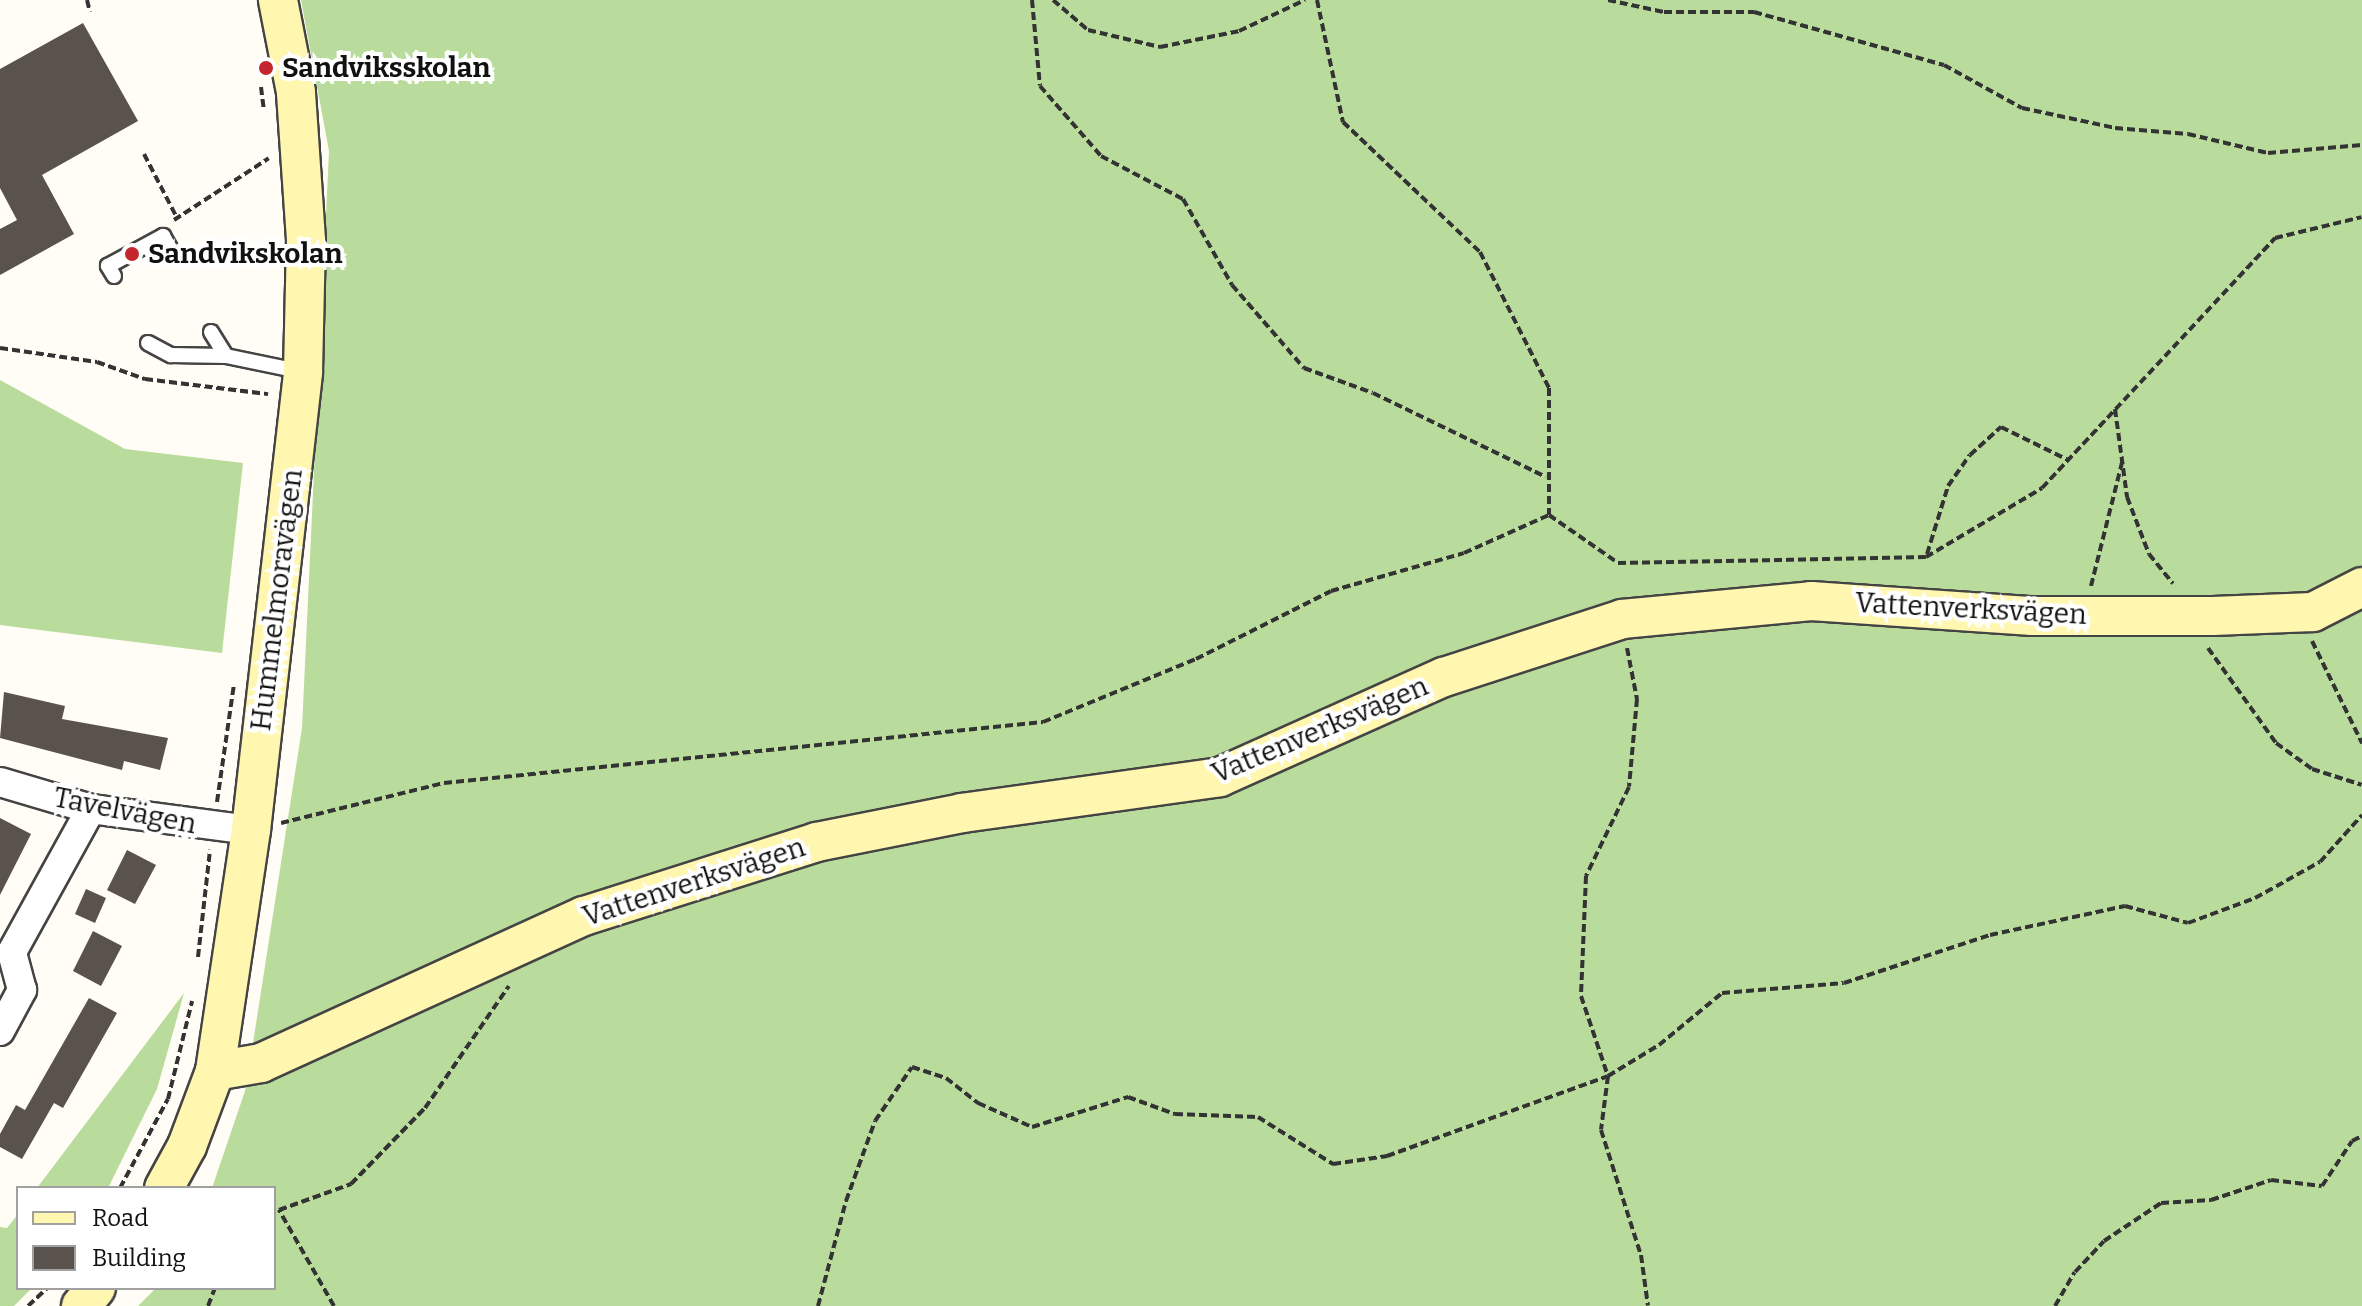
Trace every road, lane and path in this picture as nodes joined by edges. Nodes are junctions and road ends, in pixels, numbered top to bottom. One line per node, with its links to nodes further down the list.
1 (87, 0): 8 (path)
2 (278, 0): 24 (street, Hummelmoravägen)
3 (1032, 0): 30 (path)
4 (1053, 0): 5 (path)
5 (1305, 0)
6 (1317, 0): 30 (path)
7 (1608, 0): 12 (path)
8 (90, 12)
9 (261, 83): 10 (path)
10 (264, 113)
11 (267, 143): 14 (path)
12 (2362, 145)
13 (144, 154): 16 (path)
14 (269, 158): 15 (path); 16 (path)
15 (270, 173)
16 (176, 217): 18 (path)
17 (2362, 217): 27 (path)
18 (166, 242): 19 (lane)
19 (114, 276)
20 (211, 332): 23 (lane)
21 (148, 343): 23 (lane)
22 (0, 348): 25 (path)
23 (226, 356): 24 (lane)
24 (288, 368): 25 (path); 45 (street, Hummelmoravägen)
25 (268, 394): 26 (path)
26 (267, 409)
27 (2115, 409): 28 (path); 29 (path)
28 (2125, 453): 35 (path); 36 (path)
29 (2068, 460): 32 (path); 32 (path)
30 (1546, 477): 31 (path)
31 (1549, 515): 32 (path); 45 (path)
32 (1926, 557)
33 (2362, 587): 34 (street, Vattenverksvägen)
34 (2297, 612): 36 (street, Vattenverksvägen); 39 (path)
35 (2084, 616): 36 (street, Vattenverksvägen); 37 (street, Vattenverksvägen)
36 (2191, 616): 41 (path)
37 (1622, 619): 46 (street, Vattenverksvägen); 52 (path)
38 (235, 679): 44 (path)
39 (2362, 743)
40 (0, 782): 42 (street, Tavelvägen)
41 (2362, 785)
42 (91, 809): 44 (street, Tavelvägen); 47 (street)
43 (2362, 815): 52 (path)
44 (213, 829): 45 (street, Tavelvägen); 48 (path)
45 (251, 830): 51 (street, Hummelmoravägen)
46 (521, 942): 51 (street, Vattenverksvägen); 56 (path)
47 (6, 954): 50 (street)
48 (197, 962)
49 (194, 992): 54 (path)
50 (0, 1031)
51 (215, 1071): 55 (street, Hummelmoravägen)
52 (1608, 1076): 63 (path); 64 (path)
53 (2362, 1136): 65 (path)
54 (121, 1186)
55 (165, 1186)
56 (279, 1210): 57 (path); 62 (path)
57 (276, 1214)
58 (45, 1290): 60 (path)
59 (94, 1290): 61 (street)
60 (28, 1306)
61 (81, 1306)
62 (334, 1306)
63 (818, 1306)
64 (1648, 1306)
65 (2055, 1306)

